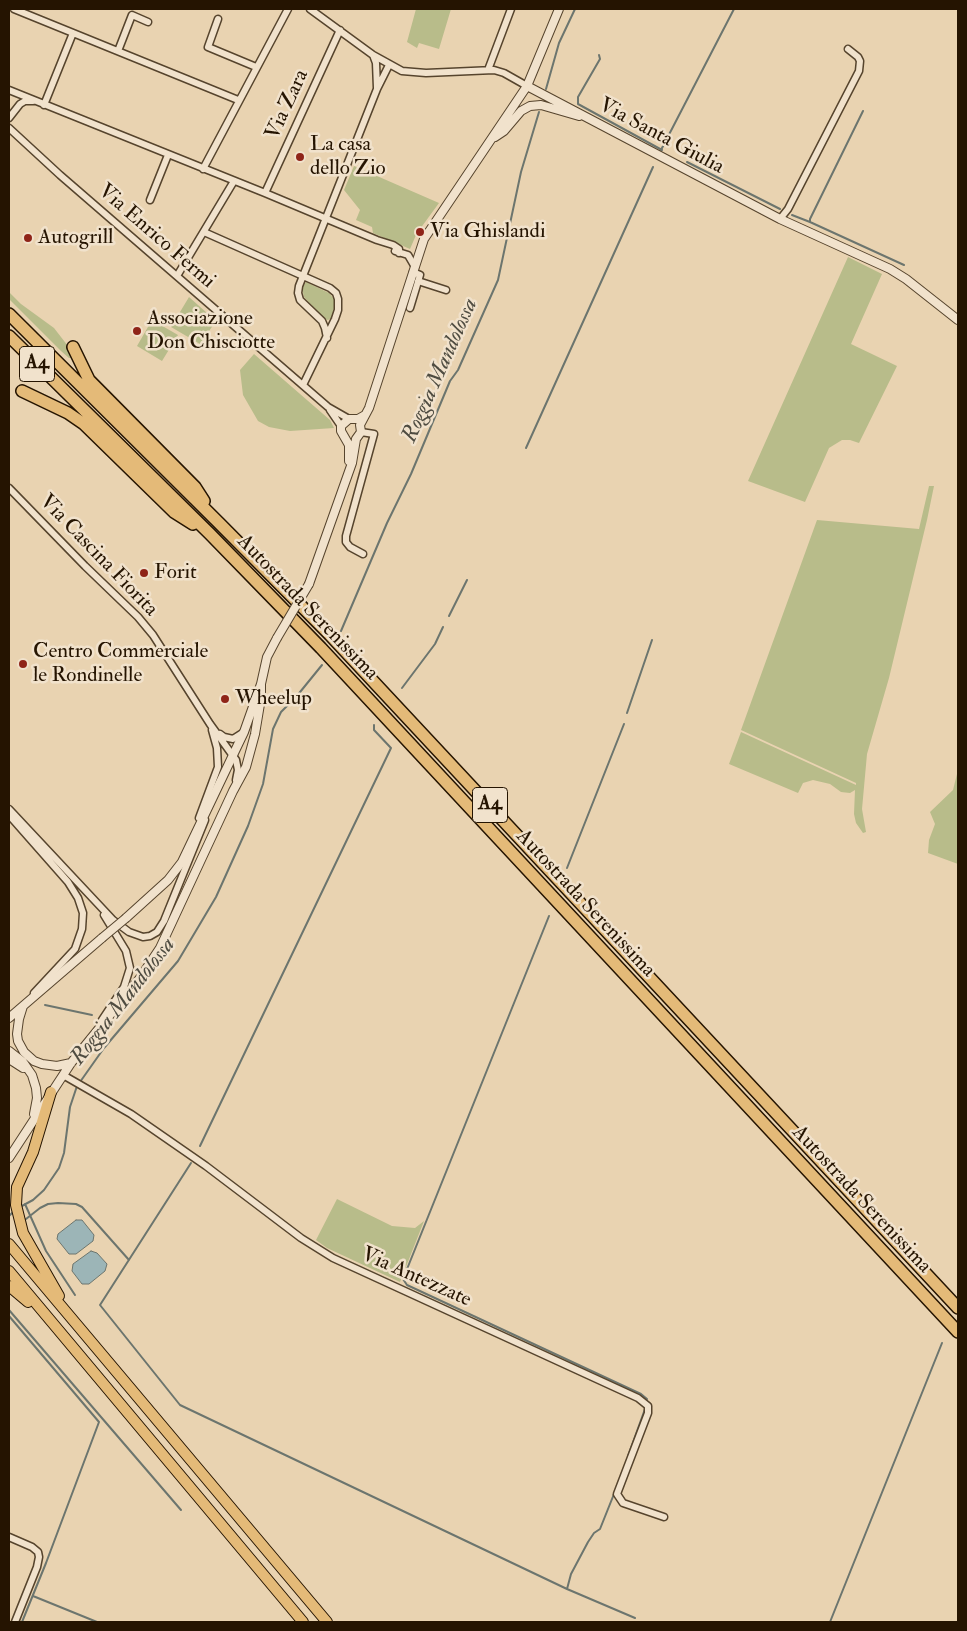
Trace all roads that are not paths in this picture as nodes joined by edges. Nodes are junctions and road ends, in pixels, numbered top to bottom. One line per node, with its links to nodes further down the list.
1 (14, 9): 9 (street)
2 (288, 9): 14 (street)
3 (310, 9): 8 (street)
4 (511, 9): 15 (street)
5 (559, 9): 16 (street)
6 (218, 19): 14 (street)
7 (148, 22): 11 (street)
8 (340, 30): 12 (street); 30 (street, Via Zara)
9 (73, 33): 11 (street); 22 (street)
10 (848, 49): 33 (street)
11 (118, 51): 19 (street)
12 (374, 55): 13 (street); 17 (street)
13 (389, 65): 15 (street); 17 (street)
14 (256, 67): 19 (street)
15 (488, 70): 16 (street)
16 (527, 86): 23 (street, Via Santa Giulia); 26 (street)
17 (377, 89): 32 (street)
18 (12, 92): 20 (street); 21 (street)
19 (238, 100): 28 (street)
20 (34, 101): 21 (street); 22 (street)
21 (20, 104): 24 (street)
22 (44, 105): 27 (street)
23 (586, 117): 26 (street); 33 (street, Via Santa Giulia)
24 (9, 118)
25 (9, 128): 36 (street, Via Enrico Fermi)
26 (491, 139): 35 (street)
27 (168, 155): 28 (street); 31 (street)
28 (203, 168): 29 (street)
29 (234, 181): 30 (street); 34 (street)
30 (265, 193): 32 (street)
31 (150, 200)
32 (325, 219): 35 (street); 37 (street)
33 (780, 219): 43 (street, Via Santa Giulia)
34 (204, 232): 36 (street); 37 (street)
35 (414, 270): 38 (street); 52 (street)
36 (176, 276): 48 (street, Via Enrico Fermi)
37 (303, 276): 42 (street); 44 (street)
38 (418, 281): 39 (street); 40 (street)
39 (446, 290)
40 (410, 308)
41 (9, 314): 56 (highway, Autostrada Serenissima / A4)
42 (335, 319): 44 (street); 46 (street)
43 (958, 320)
44 (322, 321): 46 (street)
45 (9, 336): 57 (highway, Autostrada Serenissima / A4)
46 (327, 338): 48 (street)
47 (73, 347): 56 (highway)
48 (303, 385): 50 (street, Via Enrico Fermi)
49 (22, 391): 57 (highway)
50 (328, 407): 51 (street, Via Enrico Fermi); 52 (street, Via Enrico Fermi)
51 (341, 426): 52 (street); 53 (street)
52 (356, 427): 53 (street); 54 (street); 58 (street)
53 (347, 439): 54 (street)
54 (348, 473): 59 (street, bridge)
55 (9, 488): 60 (street, Via Cascina Fiorita)
56 (219, 523): 86 (highway, Autostrada Serenissima / A4)
57 (210, 534): 89 (highway, Autostrada Serenissima / A4)
58 (363, 554)
59 (261, 684): 61 (street); 65 (street)
60 (210, 724): 61 (street); 62 (street); 69 (street)
61 (244, 732): 62 (street)
62 (232, 754): 63 (street); 64 (street)
63 (227, 768): 64 (street); 67 (street)
64 (238, 770): 65 (street)
65 (233, 791): 73 (street)
66 (9, 809): 70 (street)
67 (207, 812): 69 (street); 70 (street)
68 (9, 815): 71 (street)
69 (188, 850): 71 (street, bridge)
70 (89, 896): 73 (street)
71 (26, 1002): 72 (street); 76 (street)
72 (9, 1018)
73 (93, 1037): 76 (street)
74 (9, 1050): 78 (street)
75 (9, 1059): 78 (street)
76 (71, 1063): 77 (street)
77 (63, 1075): 79 (street); 90 (street, Via Antezzate)
78 (34, 1081): 80 (street)
79 (51, 1092): 80 (street); 87 (highway)
80 (29, 1128): 81 (street)
81 (9, 1158)
82 (9, 1244): 87 (highway)
83 (9, 1271): 88 (highway)
84 (9, 1280): 88 (highway)
85 (9, 1286): 88 (highway)
86 (958, 1308)
87 (68, 1315): 94 (highway)
88 (48, 1318): 93 (highway)
89 (958, 1332)
90 (664, 1517)
91 (9, 1537): 92 (street)
92 (15, 1622)
93 (303, 1622)
94 (326, 1622)

